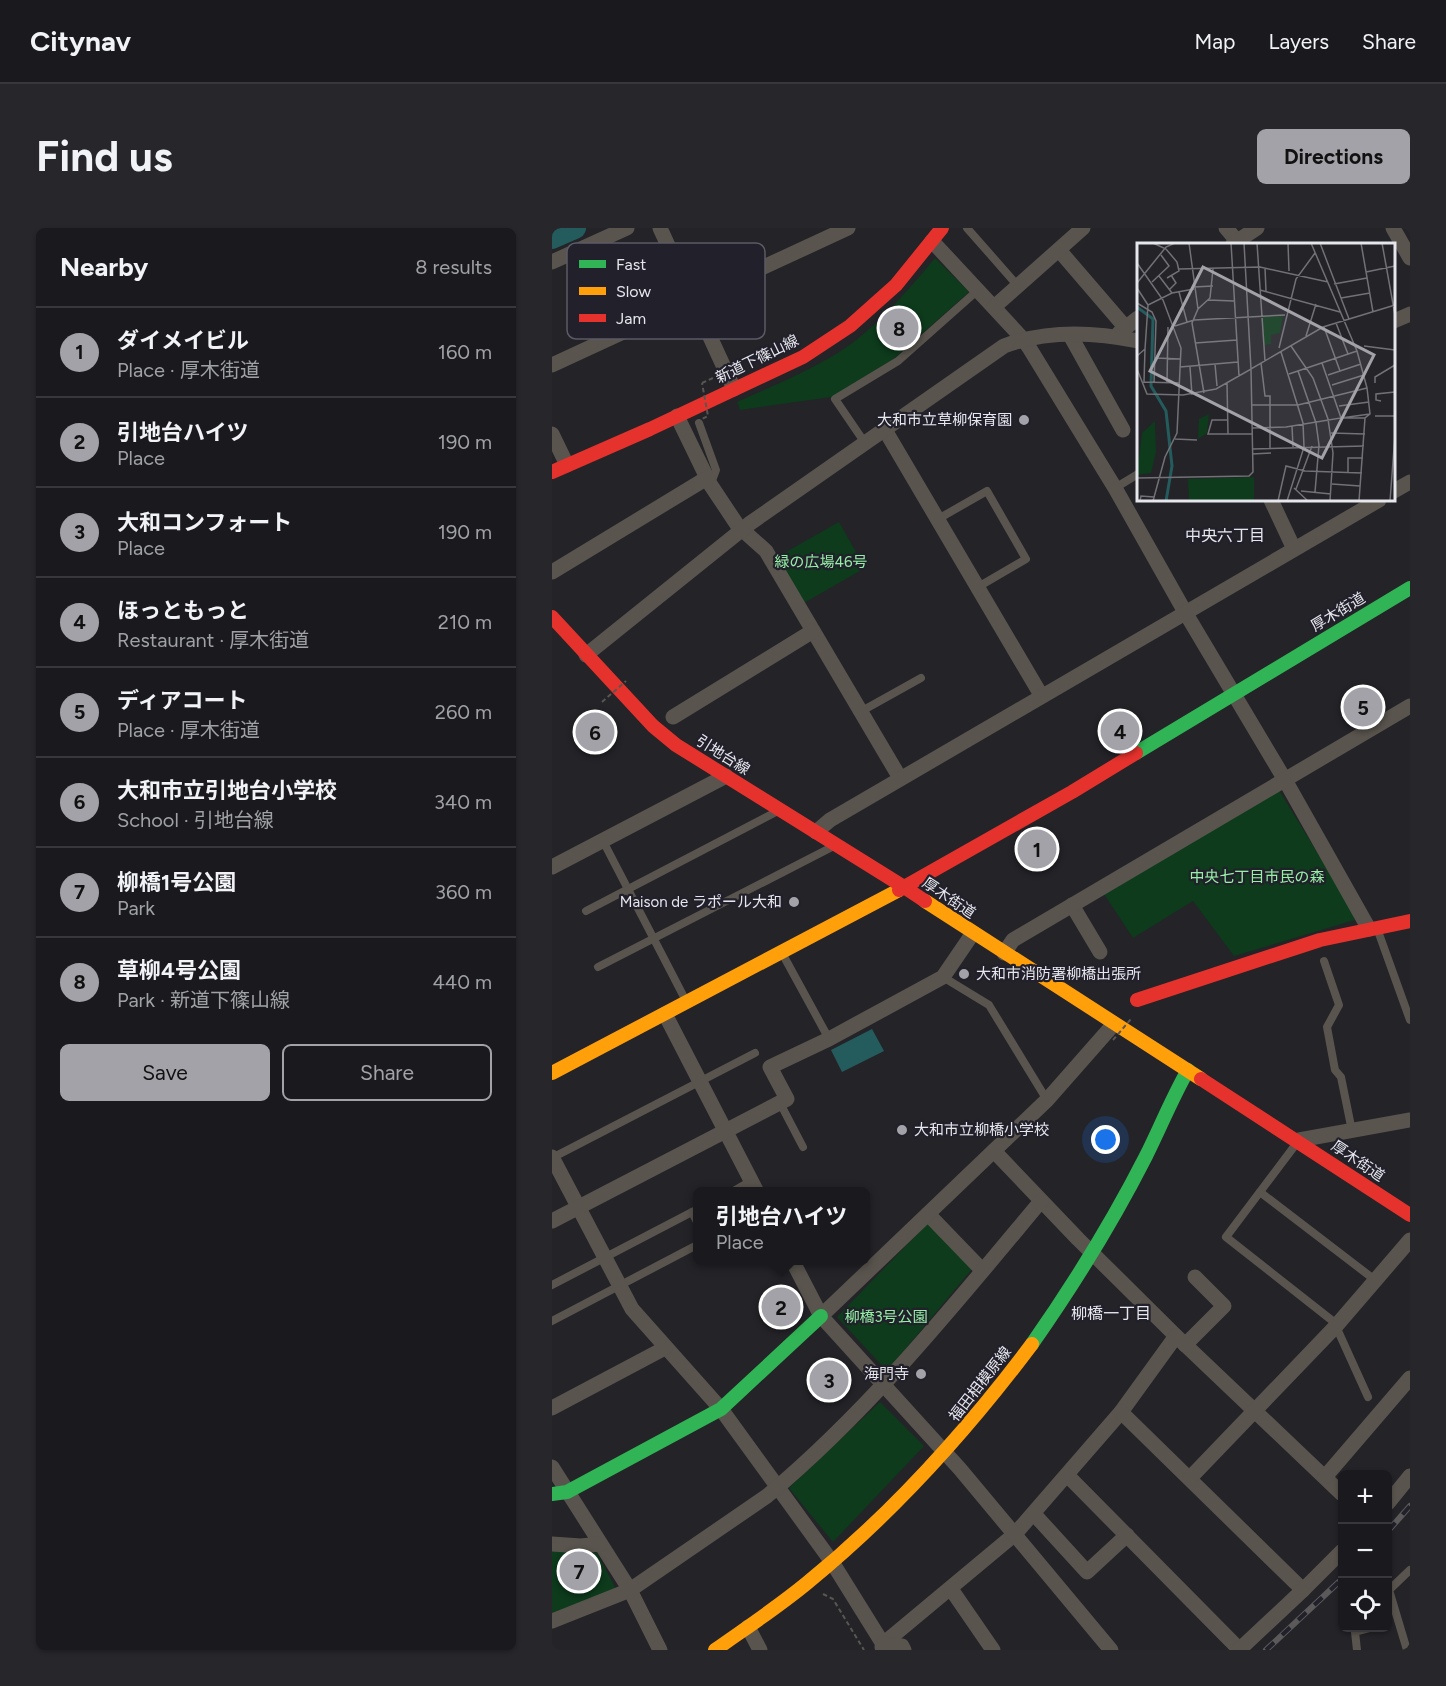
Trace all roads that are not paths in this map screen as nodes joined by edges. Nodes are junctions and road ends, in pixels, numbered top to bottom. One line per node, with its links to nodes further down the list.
1 (627, 228): 11 (street)
2 (660, 228): 12 (street)
3 (848, 228): 17 (street)
4 (942, 228): 10 (street, 新道下篠山線)
5 (967, 228): 18 (lane)
6 (1083, 228): 13 (street)
7 (1226, 228): 9 (street)
8 (1393, 228): 15 (street)
9 (1245, 239)
10 (932, 241): 19 (street); 31 (street, 新道下篠山線)
11 (594, 243)
12 (667, 243)
13 (1059, 250): 18 (street); 24 (street)
14 (567, 255): 16 (street)
15 (1410, 258)
16 (552, 262)
17 (765, 266)
18 (1018, 286): 20 (street)
19 (978, 290): 20 (street); 37 (lane)
20 (994, 307): 28 (street)
21 (1410, 314): 23 (street)
22 (1137, 319): 24 (street)
23 (1395, 321)
24 (1120, 332): 25 (street); 29 (street)
25 (1070, 335): 28 (street); 35 (street)
26 (608, 339): 30 (street)
27 (710, 339): 31 (street)
28 (1023, 339): 34 (street); 43 (street)
29 (1137, 340)
30 (552, 365)
31 (734, 389): 32 (street, 新道下篠山線)
32 (677, 416): 38 (street, 新道下篠山線); 41 (street)
33 (699, 423): 41 (lane)
34 (885, 430): 37 (street); 47 (street)
35 (1123, 430)
36 (552, 434): 38 (street)
37 (866, 443): 48 (street)
38 (567, 465): 39 (street, 新道下篠山線)
39 (552, 472)
40 (1137, 475): 43 (lane)
41 (709, 481): 48 (street); 50 (street)
42 (1410, 482): 44 (street)
43 (1115, 488): 53 (street)
44 (1395, 490)
45 (1271, 501): 49 (street)
46 (1377, 501): 49 (street)
47 (938, 519): 51 (street); 51 (lane)
48 (743, 529): 55 (street); 56 (street)
49 (1294, 549): 53 (street)
50 (552, 572)
51 (978, 587): 59 (street)
52 (1410, 588): 58 (street, 厚木街道)
53 (1185, 612): 58 (street); 59 (street)
54 (552, 617): 56 (street, 引地台線)
55 (813, 631): 61 (street); 62 (street)
56 (586, 655): 63 (street, 引地台線)
57 (921, 678): 61 (lane)
58 (1234, 693): 65 (street); 71 (street, 厚木街道)
59 (1041, 695): 64 (street)
60 (1410, 706): 65 (street)
61 (860, 712): 64 (street)
62 (673, 717)
63 (726, 776): 66 (street, 引地台線); 68 (street)
64 (900, 778): 67 (street)
65 (1285, 780): 73 (street); 76 (street)
66 (780, 810): 67 (street, 引地台線); 72 (lane)
67 (816, 832): 69 (street, 引地台線)
68 (603, 841): 70 (street); 72 (lane)
69 (836, 844): 71 (street, 引地台線); 78 (lane)
70 (552, 867)
71 (904, 887): 77 (street, 厚木街道); 79 (street)
72 (628, 889): 74 (lane); 78 (lane)
73 (1072, 905): 80 (street); 81 (street)
74 (586, 911)
75 (1410, 921): 76 (street)
76 (1373, 928): 85 (street); 88 (lane)
77 (973, 933): 81 (street, 厚木街道); 84 (street)
78 (654, 939): 83 (lane); 86 (lane)
79 (781, 952): 86 (street); 90 (lane)
80 (1100, 952)
81 (1004, 953): 89 (street, 厚木街道)
82 (1324, 961): 99 (lane)
83 (598, 967)
84 (943, 977): 90 (street); 95 (lane)
85 (1137, 1000)
86 (687, 1002): 87 (street)
87 (665, 1014): 93 (street); 94 (street)
88 (1410, 1020)
89 (1113, 1032): 92 (street, 厚木街道); 95 (street)
90 (829, 1039): 96 (street)
91 (755, 1053): 94 (lane)
92 (1188, 1070): 100 (street, 厚木街道); 114 (street, 福田相模原線)
93 (552, 1073)
94 (700, 1081): 98 (street); 103 (lane)
95 (1047, 1100): 102 (street)
96 (780, 1102): 98 (street); 101 (lane)
97 (1410, 1120): 99 (street)
98 (725, 1131): 104 (street); 107 (street)
99 (1352, 1131): 100 (street)
100 (1299, 1140): 105 (lane); 110 (street, 厚木街道)
101 (803, 1147)
102 (994, 1151): 106 (street); 109 (street)
103 (552, 1158): 107 (street)
104 (754, 1186)
105 (1260, 1192): 119 (lane); 124 (lane)
106 (1041, 1201): 114 (street); 117 (street)
107 (579, 1207): 111 (street); 115 (street)
108 (693, 1212): 115 (lane)
109 (928, 1214): 117 (street); 122 (street)
110 (1410, 1215)
111 (552, 1221)
112 (1410, 1240): 119 (street)
113 (693, 1247): 121 (lane)
114 (1092, 1253): 125 (street); 134 (street, 福田相模原線)
115 (605, 1258): 120 (lane); 121 (street)
116 (795, 1265): 122 (street)
117 (982, 1270): 128 (street)
118 (1195, 1277): 125 (street)
119 (1376, 1280): 124 (street)
120 (552, 1285)
121 (619, 1286): 123 (lane); 126 (street)
122 (821, 1316): 128 (street); 131 (street)
123 (552, 1321)
124 (1336, 1326): 129 (lane); 132 (street)
125 (1181, 1340): 132 (street); 133 (street)
126 (665, 1348): 130 (street); 131 (street)
127 (1410, 1378): 138 (street)
128 (884, 1385): 134 (street); 140 (street)
129 (1368, 1397)
130 (552, 1408)
131 (721, 1408): 140 (street); 142 (street)
132 (1256, 1411): 138 (street); 139 (street)
133 (1120, 1412): 136 (street); 139 (street)
134 (945, 1452): 145 (street); 150 (street, 福田相模原線)
135 (552, 1467): 142 (street)
136 (1067, 1475): 144 (street); 146 (street)
137 (1410, 1476): 143 (street)
138 (1325, 1477): 141 (street)
139 (1190, 1478): 154 (street)
140 (778, 1487): 150 (street); 153 (street)
141 (1338, 1490)
142 (560, 1493): 148 (street)
143 (1392, 1498)
144 (1034, 1514): 145 (street); 146 (street)
145 (1015, 1534): 152 (street); 166 (street)
146 (1127, 1535): 167 (street)
147 (552, 1544): 148 (street)
148 (600, 1544): 153 (street)
149 (1338, 1555): 154 (street)
150 (831, 1562): 158 (street, 福田相模原線); 160 (street)
151 (1410, 1570): 155 (lane)
152 (951, 1589): 160 (street); 165 (street)
153 (630, 1590): 156 (street); 161 (street)
154 (1303, 1590): 167 (street)
155 (1398, 1619): 157 (lane); 169 (lane)
156 (552, 1621)
157 (1392, 1621)
158 (748, 1627): 162 (street, 福田相模原線); 163 (street)
159 (1355, 1632): 168 (lane)
160 (882, 1647): 164 (street)
161 (660, 1650)
162 (715, 1650)
163 (760, 1650)
164 (904, 1650)
165 (993, 1650)
166 (1111, 1650)
167 (1239, 1650)
168 (1357, 1650)
169 (1407, 1650)

